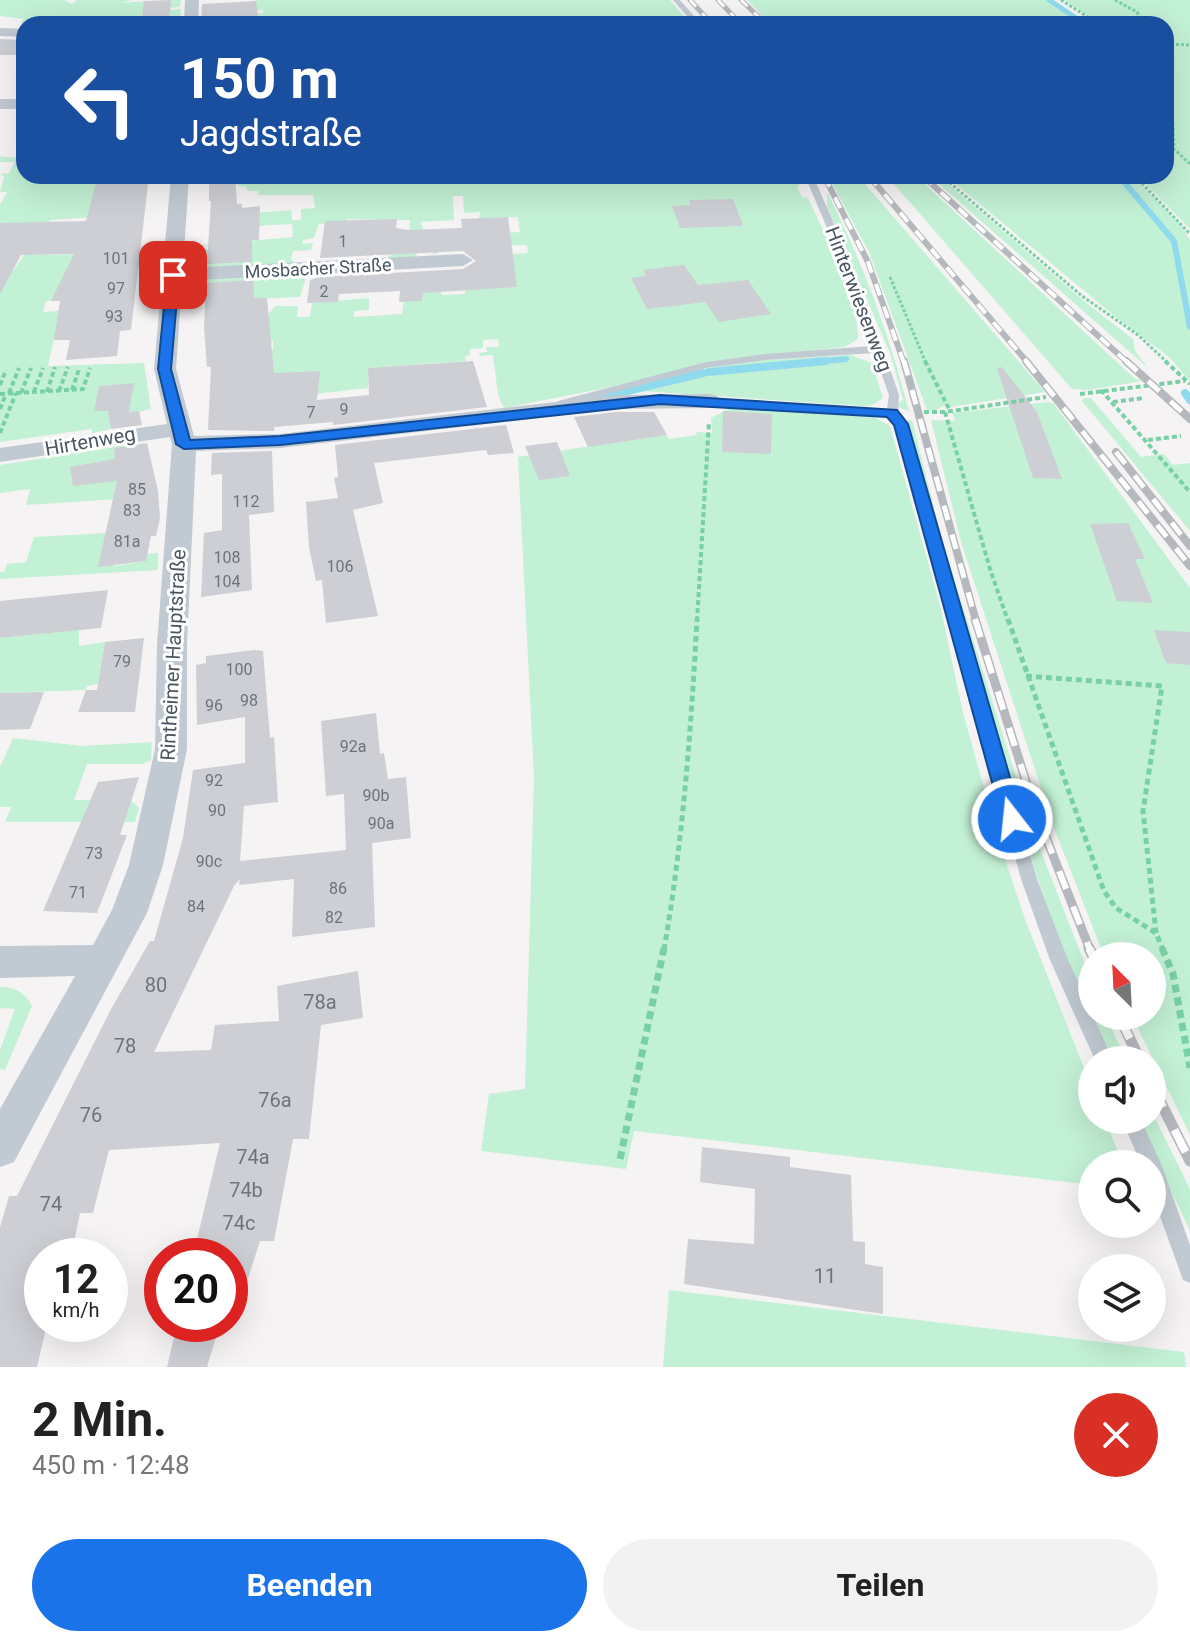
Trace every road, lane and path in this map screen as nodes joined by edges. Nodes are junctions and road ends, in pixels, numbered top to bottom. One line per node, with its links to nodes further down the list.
1 (676, 0): 4 (lane)
2 (1061, 0): 5 (path)
3 (1115, 0): 6 (path)
4 (691, 16)
5 (1086, 16)
6 (1139, 16)
7 (1174, 149): 8 (path)
8 (1190, 164)
9 (179, 184): 15 (street, Rintheimer Hauptstraße)
10 (812, 184): 17 (lane, Hinterwiesenweg)
11 (951, 184): 26 (path)
12 (1143, 184): 13 (path)
13 (1190, 234)
14 (463, 260): 15 (street, Mosbacher Straße)
15 (173, 275): 48 (street, Rintheimer Hauptstraße)
16 (890, 277): 41 (path)
17 (880, 349): 42 (lane); 43 (lane, Hinterwiesenweg)
18 (55, 367): 32 (path)
19 (68, 367): 30 (path)
20 (19, 368): 34 (path)
21 (31, 368): 33 (path)
22 (43, 368): 31 (path)
23 (90, 368): 28 (path)
24 (79, 369): 28 (path)
25 (6, 370): 27 (path)
26 (1188, 382): 29 (path)
27 (0, 385)
28 (72, 390): 30 (path)
29 (1101, 390): 35 (path); 39 (path)
30 (59, 391): 32 (path)
31 (34, 392): 32 (path); 33 (path)
32 (47, 392)
33 (18, 393): 34 (path); 46 (path)
34 (5, 394): 40 (path)
35 (1080, 394)
36 (1046, 397): 41 (path)
37 (1144, 398): 39 (path)
38 (709, 401): 42 (street, Hirtenweg); 43 (lane)
39 (1112, 402): 49 (path)
40 (0, 409)
41 (947, 410): 44 (path); 52 (path)
42 (522, 413): 48 (street, Hirtenweg)
43 (892, 413): 56 (lane, Hinterwiesenweg)
44 (936, 413)
45 (709, 431): 59 (path)
46 (0, 433)
47 (1181, 436): 49 (path)
48 (182, 437): 50 (street, Hirtenweg); 54 (street, Rintheimer Hauptstraße)
49 (1147, 440): 51 (path)
50 (0, 455)
51 (1190, 492)
52 (1026, 676): 53 (path); 53 (path)
53 (1156, 933): 57 (path)
54 (104, 960): 55 (street); 58 (street, Rintheimer Hauptstraße)
55 (0, 962)
56 (1098, 1046)
57 (1190, 1068)
58 (0, 1148)
59 (620, 1159)
60 (1166, 1205): 61 (lane)
61 (1190, 1273)

